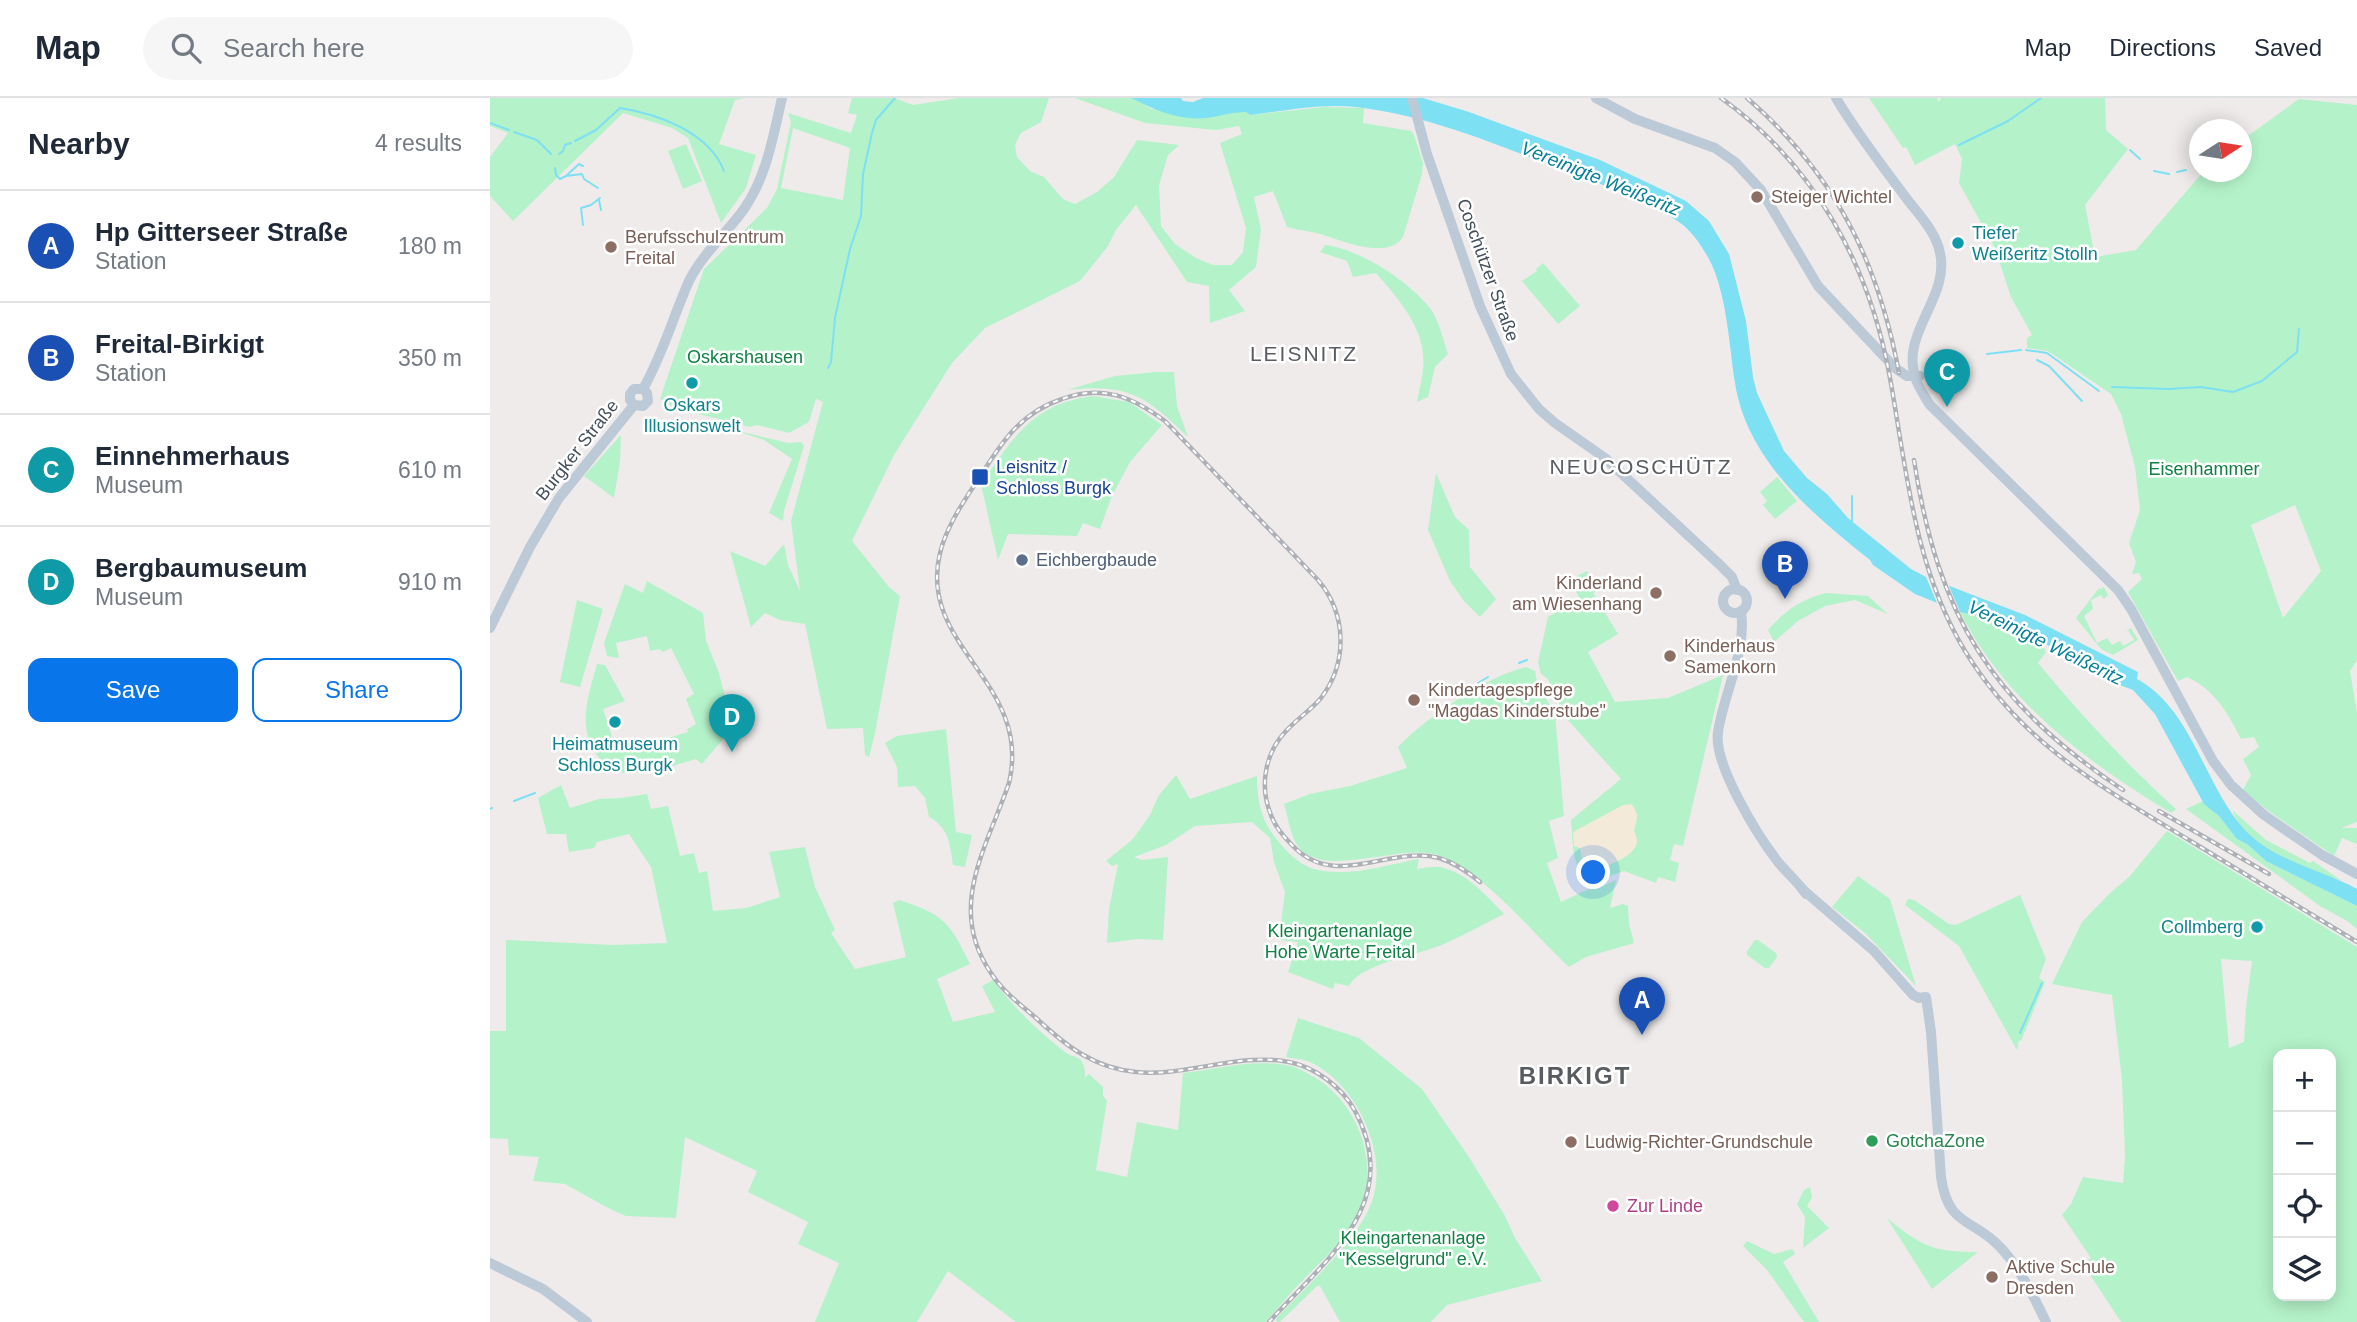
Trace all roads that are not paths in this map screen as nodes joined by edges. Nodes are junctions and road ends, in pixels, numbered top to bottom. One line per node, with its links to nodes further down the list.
1 (782, 98): 8 (street, Burgker Straße)
2 (1412, 98): 6 (street, Coschützer Straße)
3 (1595, 98): 5 (street)
4 (1836, 98): 5 (street)
5 (1918, 371): 9 (street)
6 (1733, 590): 7 (street, Coschützer Straße); 7 (street, Coschützer Straße)
7 (1737, 612): 12 (street)
8 (490, 628)
9 (2357, 874)
10 (490, 1263): 11 (street)
11 (587, 1322)
12 (2046, 1322)

